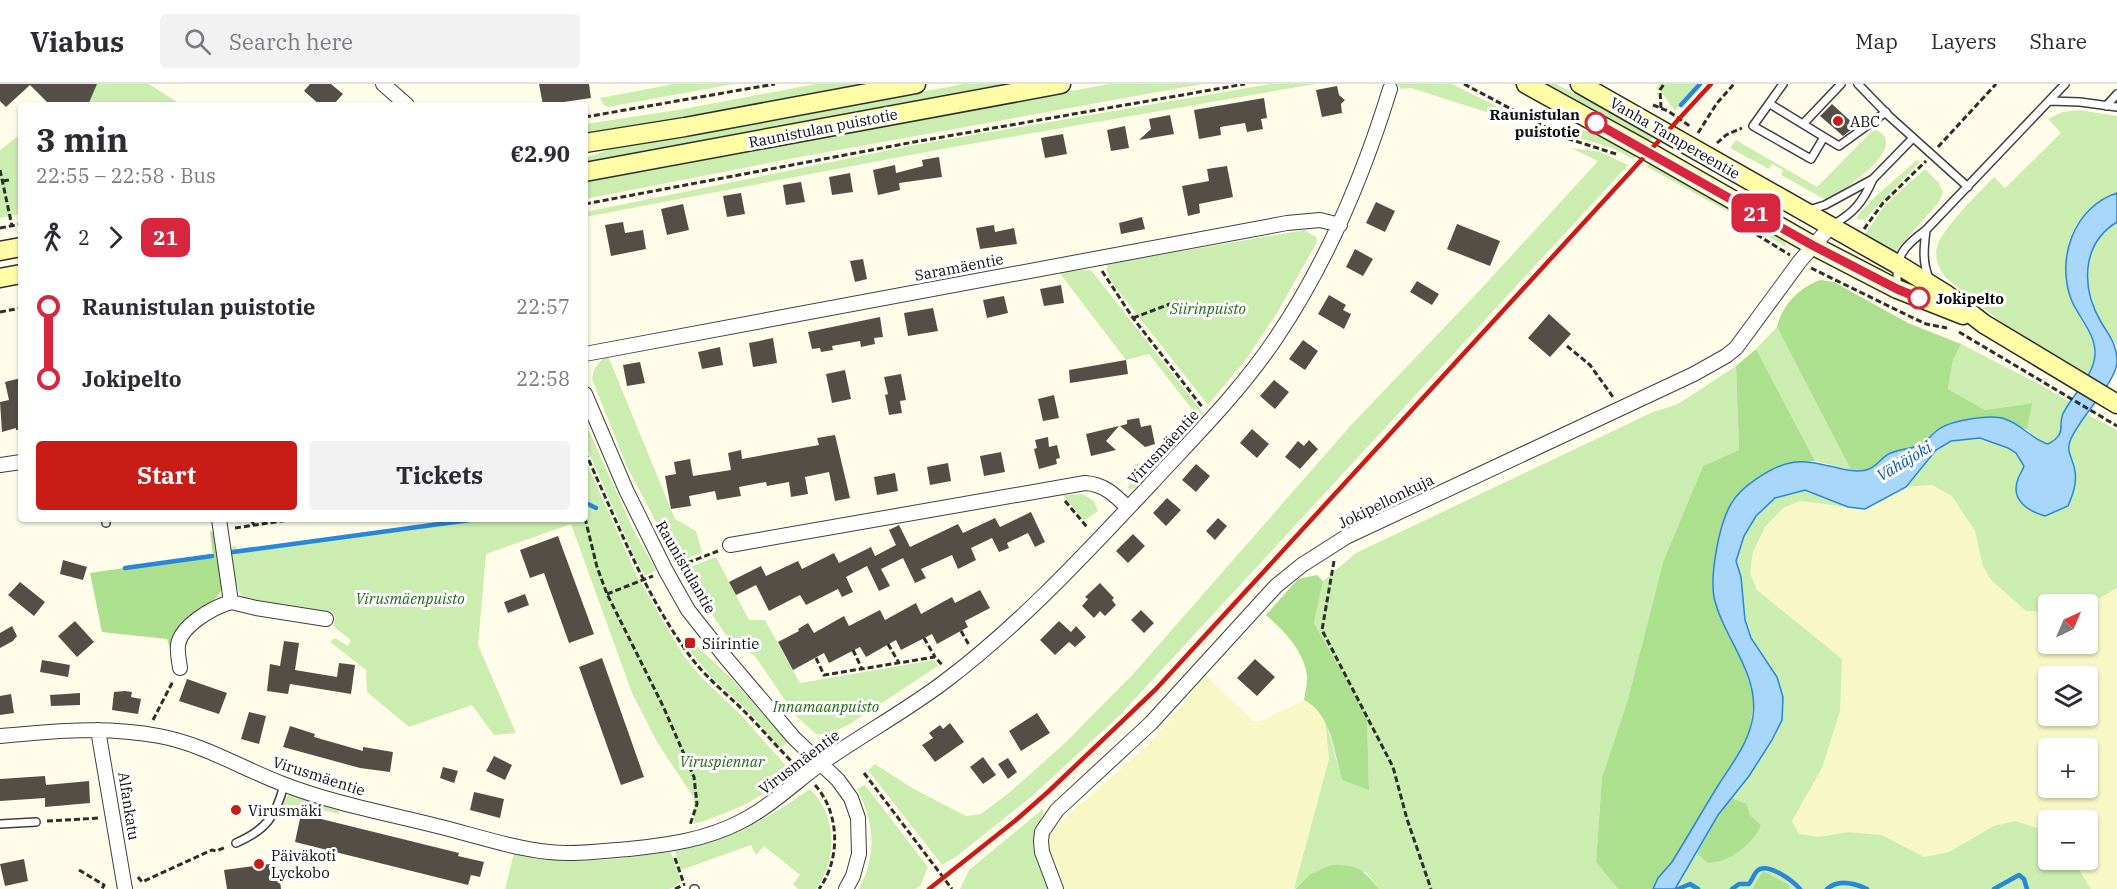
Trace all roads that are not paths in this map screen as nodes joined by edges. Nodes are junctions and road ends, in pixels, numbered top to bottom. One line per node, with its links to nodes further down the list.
1 (383, 84): 13 (street)
2 (916, 84): 21 (main road, Raunistulan puistotie)
3 (1061, 84): 22 (main road, Raunistulan puistotie)
4 (1526, 84): 29 (main road, Vanha Tampereentie)
5 (1580, 84): 25 (main road, Vanha Tampereentie)
6 (1783, 84): 14 (lane)
7 (1841, 84): 18 (lane)
8 (1858, 84): 17 (lane)
9 (2065, 84): 12 (lane)
10 (1390, 89): 26 (street, Virusmäentie)
11 (2117, 94): 15 (lane)
12 (2049, 101): 15 (lane); 24 (lane)
13 (404, 102)
14 (1770, 104): 18 (lane); 19 (lane)
15 (2106, 106): 16 (lane)
16 (2117, 107)
17 (1886, 112): 19 (lane); 20 (lane)
18 (1803, 124): 19 (lane)
19 (1824, 137)
20 (1913, 138): 23 (lane); 24 (lane)
21 (588, 142)
22 (588, 171)
23 (1873, 179): 25 (lane); 27 (lane)
24 (1968, 187): 28 (lane)
25 (1804, 212): 27 (main road, Vanha Tampereentie)
26 (1340, 225): 38 (street, Saramäentie); 43 (street, Virusmäentie)
27 (1830, 227): 29 (street, Jokipellonkuja); 32 (main road, Vanha Tampereentie)
28 (1926, 231): 32 (lane); 35 (lane)
29 (1812, 245): 36 (main road, Vanha Tampereentie); 58 (street, Jokipellonkuja)
30 (18, 248): 31 (main road)
31 (0, 251)
32 (1897, 264): 35 (main road, Vanha Tampereentie); 36 (lane)
33 (18, 275): 34 (main road)
34 (0, 278)
35 (1934, 287): 37 (main road, Vanha Tampereentie)
36 (1897, 289): 37 (main road, Vanha Tampereentie)
37 (1984, 324): 40 (main road, Vanha Tampereentie)
38 (588, 353)
39 (588, 401): 51 (street, Raunistulantie)
40 (2117, 404)
41 (18, 462): 42 (street)
42 (0, 465)
43 (1128, 508): 45 (street); 51 (street, Virusmäentie)
44 (220, 525): 46 (street)
45 (730, 545)
46 (231, 602): 47 (street); 48 (street)
47 (326, 619)
48 (180, 668)
49 (98, 730): 50 (street, Virusmäentie); 52 (street, Virusmäentie); 56 (street, Alfankatu)
50 (0, 735)
51 (821, 764): 52 (street, Virusmäentie); 57 (street, Raunistulantie)
52 (284, 784): 55 (lane)
53 (36, 822): 54 (lane)
54 (0, 824)
55 (236, 843)
56 (125, 889)
57 (846, 889)
58 (1056, 889)

